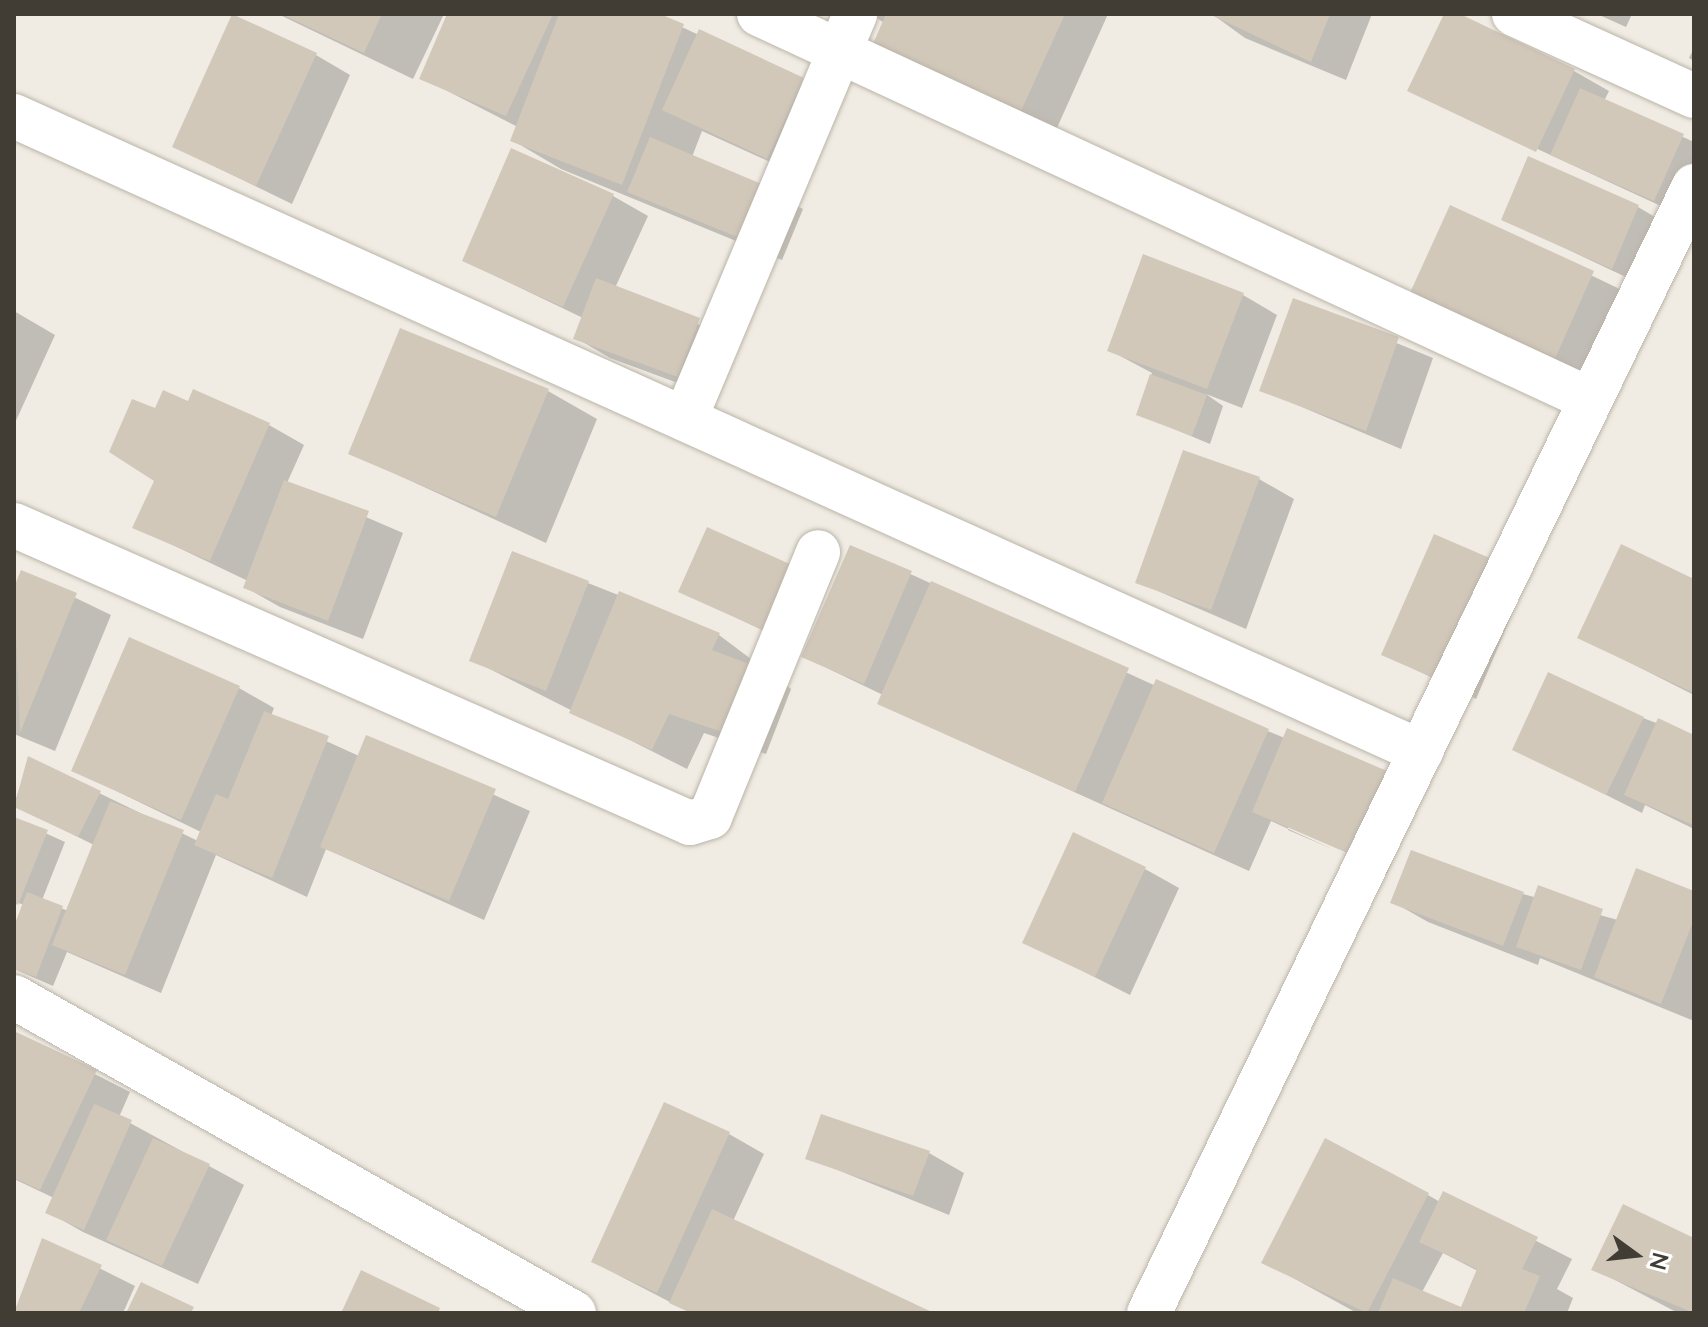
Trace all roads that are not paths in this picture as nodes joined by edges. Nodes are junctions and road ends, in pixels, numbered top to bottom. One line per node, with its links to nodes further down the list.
1 (759, 14): 3 (street)
2 (1514, 14): 4 (street)
3 (846, 32): 7 (street); 8 (street)
4 (1694, 96)
5 (14, 116): 8 (street)
6 (1694, 186): 7 (street)
7 (1587, 398): 11 (street)
8 (685, 419): 11 (street)
9 (14, 525): 10 (street)
10 (818, 552)
11 (1421, 752): 14 (street)
12 (14, 997): 13 (street)
13 (574, 1313)
14 (1149, 1313)

